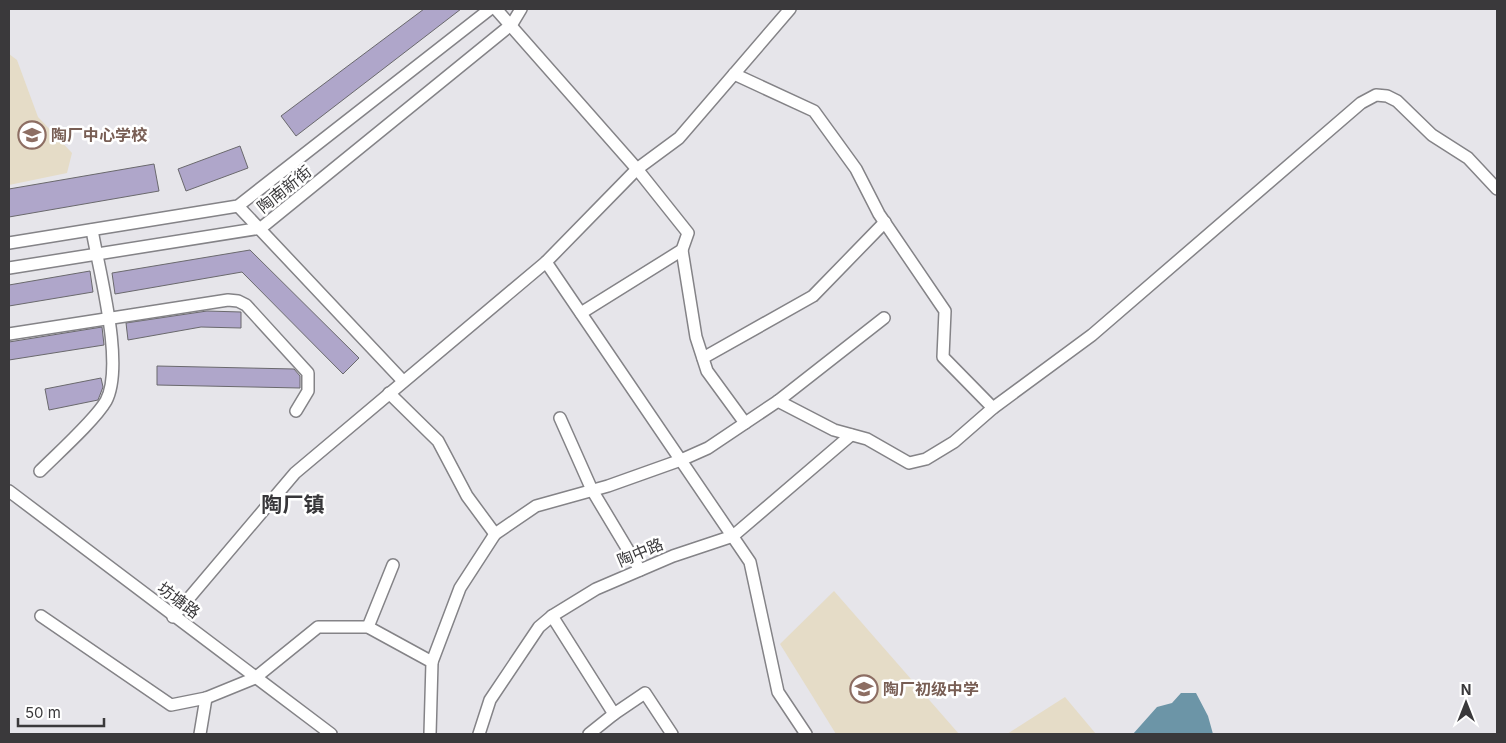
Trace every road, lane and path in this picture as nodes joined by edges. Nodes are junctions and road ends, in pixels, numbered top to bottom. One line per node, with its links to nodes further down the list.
1 (490, 9): 9 (street, 陶南新街)
2 (496, 9): 5 (street)
3 (521, 9): 5 (street, 陶南新街)
4 (790, 9): 6 (street)
5 (512, 24): 7 (street); 11 (street, 陶南新街)
6 (734, 74): 7 (street); 10 (street)
7 (637, 169): 14 (street); 16 (street)
8 (1497, 189): 26 (street)
9 (238, 206): 11 (street); 12 (street, 陶南新街)
10 (885, 222): 22 (street); 26 (street)
11 (261, 228): 15 (street, 陶南新街); 23 (street)
12 (92, 230): 13 (street, 陶南新街); 15 (street)
13 (9, 244)
14 (682, 250): 18 (street); 22 (street)
15 (97, 254): 17 (street, 陶南新街); 20 (street)
16 (546, 262): 18 (street); 23 (street)
17 (9, 268)
18 (581, 313): 31 (street)
19 (884, 318): 25 (street)
20 (108, 319): 21 (street); 27 (street); 32 (street)
21 (9, 334)
22 (703, 358): 29 (street)
23 (403, 380): 24 (street)
24 (389, 393): 35 (street); 40 (street)
25 (778, 401): 29 (street); 30 (street)
26 (993, 408): 30 (street)
27 (296, 410)
28 (560, 418): 33 (street)
29 (745, 423): 31 (street)
30 (851, 435): 36 (street, 陶中路)
31 (681, 460): 33 (street); 36 (street)
32 (40, 471)
33 (592, 490): 35 (street); 38 (street)
34 (9, 491): 40 (street, 坊塘路)
35 (495, 534): 43 (street)
36 (733, 536): 38 (street, 陶中路); 53 (street)
37 (393, 565): 42 (street)
38 (640, 570): 41 (street, 陶中路)
39 (41, 616): 45 (street)
40 (173, 616): 44 (street, 坊塘路)
41 (552, 616): 46 (street); 50 (street, 陶中路)
42 (368, 627): 43 (street); 44 (street)
43 (432, 662): 49 (street)
44 (256, 678): 45 (street); 48 (street, 坊塘路)
45 (206, 698): 47 (street)
46 (614, 714): 51 (street); 52 (street)
47 (200, 734)
48 (331, 734)
49 (430, 734)
50 (479, 734)
51 (589, 734)
52 (672, 734)
53 (806, 734)

